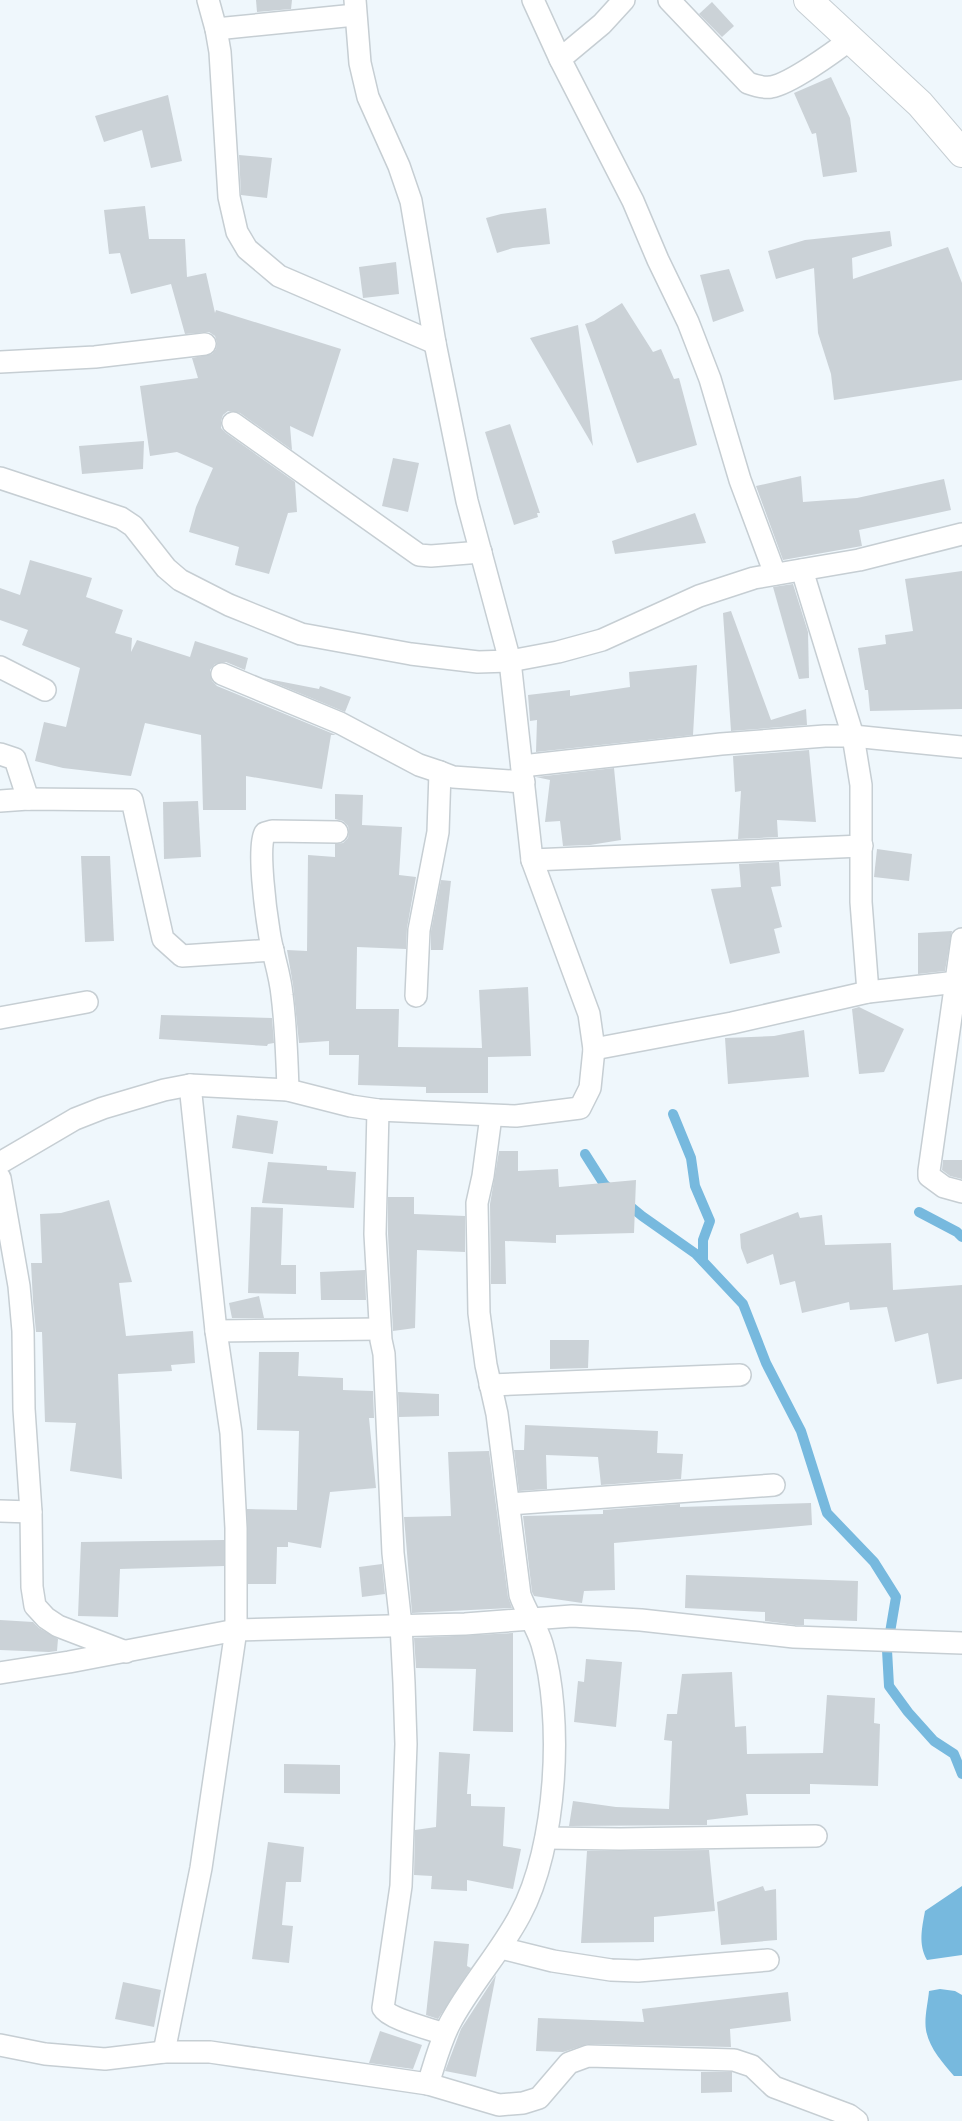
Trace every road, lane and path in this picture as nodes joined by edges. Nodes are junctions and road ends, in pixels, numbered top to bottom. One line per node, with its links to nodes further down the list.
1 (208, 0): 7 (lane)
2 (533, 0): 9 (lane)
3 (624, 0): 9 (lane)
4 (668, 0): 8 (lane)
5 (808, 0): 8 (street)
6 (355, 8): 7 (lane); 11 (lane)
7 (216, 29): 11 (lane)
8 (851, 40): 10 (street)
9 (560, 59): 19 (lane)
10 (962, 153)
11 (435, 343): 17 (lane)
12 (205, 344): 13 (lane)
13 (0, 362)
14 (233, 423): 17 (lane)
15 (0, 478): 20 (lane)
16 (962, 534): 18 (lane)
17 (481, 552): 20 (lane)
18 (802, 570): 19 (lane); 24 (lane)
19 (775, 574): 20 (lane)
20 (510, 660): 28 (lane)
21 (0, 667): 23 (lane)
22 (222, 674): 27 (lane)
23 (45, 690)
24 (853, 736): 25 (lane); 28 (lane); 32 (lane)
25 (962, 747)
26 (0, 754): 29 (lane)
27 (440, 772): 28 (lane); 38 (lane)
28 (523, 774): 33 (lane)
29 (28, 799): 30 (lane); 35 (lane)
30 (0, 801)
31 (337, 832): 35 (lane)
32 (862, 846): 33 (lane); 37 (lane)
33 (532, 860): 41 (lane)
34 (962, 939): 36 (lane)
35 (273, 950): 43 (lane)
36 (957, 982): 37 (lane); 48 (lane)
37 (868, 992): 41 (lane)
38 (416, 996)
39 (88, 1002): 40 (lane)
40 (0, 1018)
41 (594, 1049): 45 (lane)
42 (190, 1086): 43 (lane); 46 (lane); 50 (lane)
43 (288, 1090): 44 (lane)
44 (378, 1110): 45 (lane); 49 (lane)
45 (492, 1116): 52 (lane)
46 (0, 1162)
47 (0, 1178): 56 (lane)
48 (962, 1192)
49 (380, 1329): 50 (lane); 58 (lane)
50 (216, 1331): 59 (lane)
51 (740, 1375): 52 (lane)
52 (490, 1385): 54 (lane)
53 (774, 1485): 54 (lane)
54 (509, 1504): 57 (lane)
55 (0, 1511): 56 (lane)
56 (31, 1512): 61 (lane)
57 (531, 1620): 58 (lane); 60 (lane); 64 (lane)
58 (401, 1625): 59 (lane); 67 (lane)
59 (236, 1630): 61 (lane); 69 (lane)
60 (962, 1644)
61 (128, 1652): 62 (lane)
62 (0, 1673)
63 (816, 1836): 64 (lane)
64 (546, 1838): 65 (lane)
65 (501, 1948): 66 (lane); 67 (lane)
66 (768, 1960)
67 (444, 2034): 70 (lane)
68 (0, 2045): 69 (lane)
69 (164, 2052): 70 (lane)
70 (428, 2084): 71 (lane)
71 (857, 2121)

